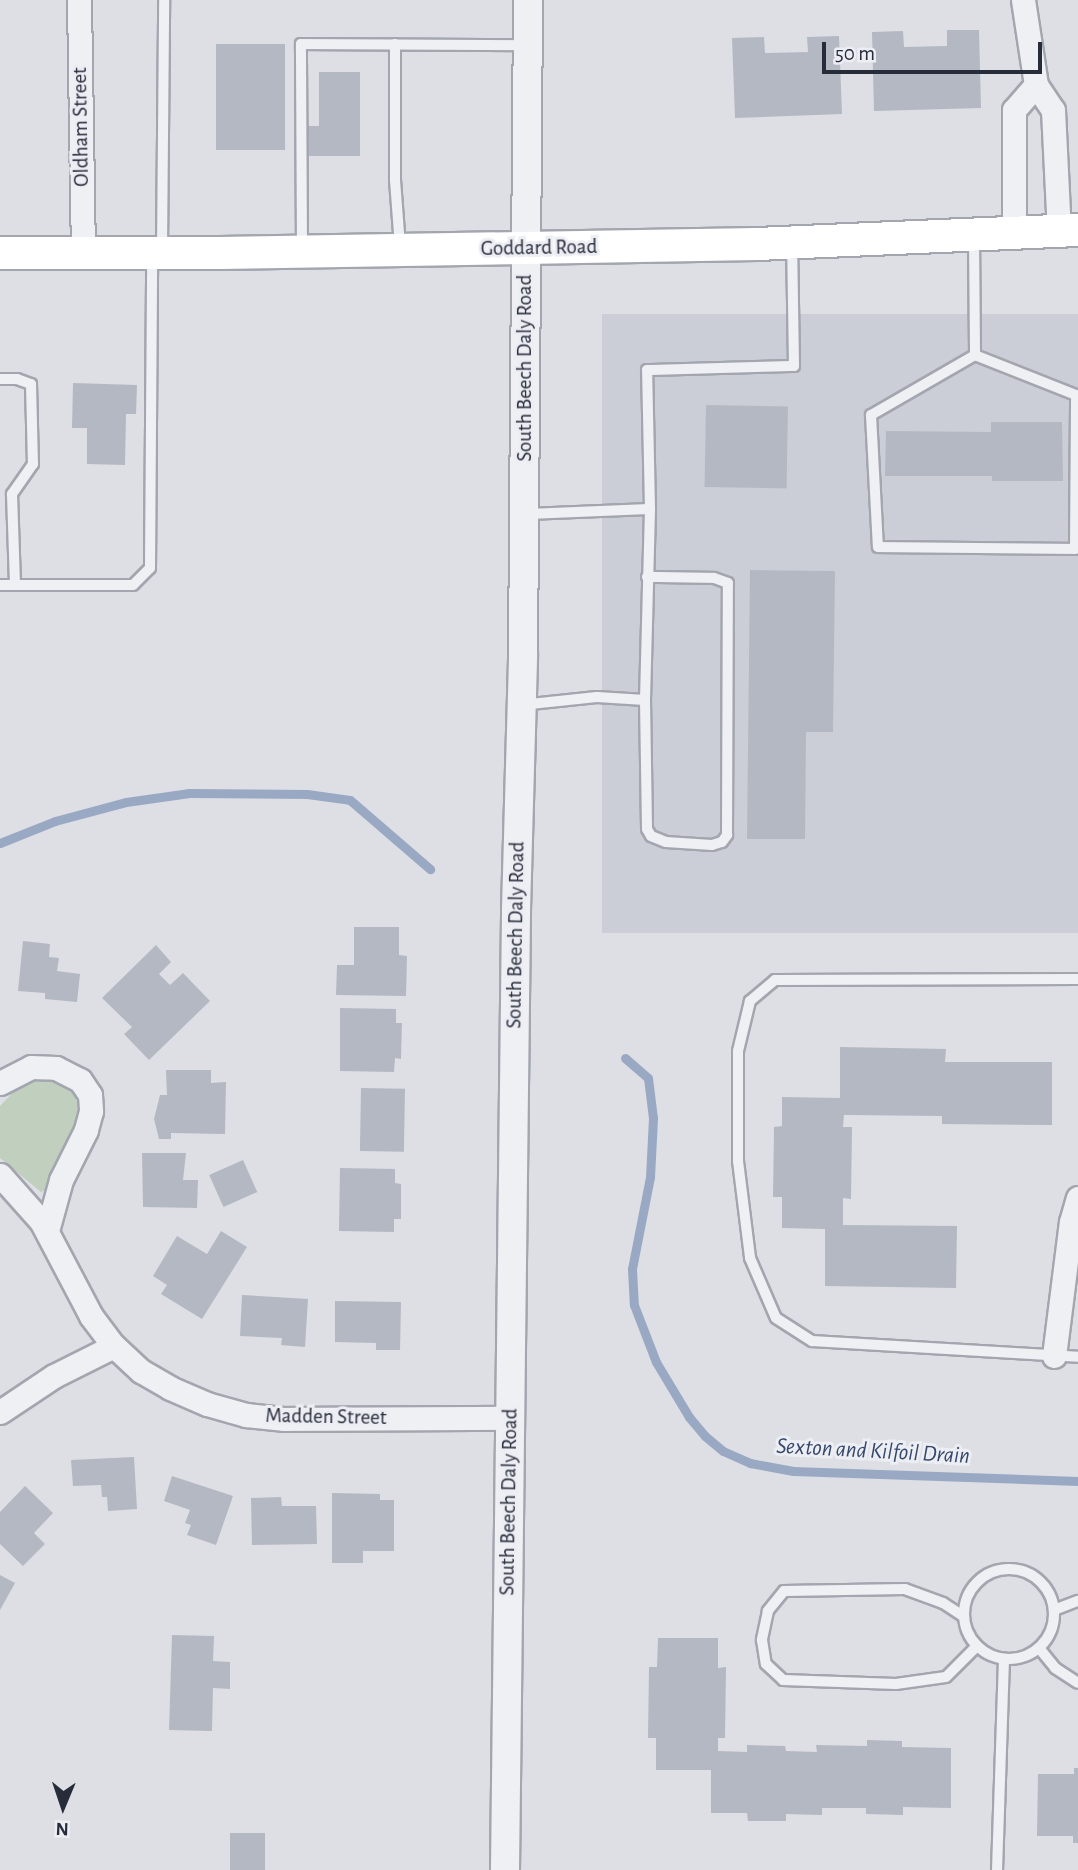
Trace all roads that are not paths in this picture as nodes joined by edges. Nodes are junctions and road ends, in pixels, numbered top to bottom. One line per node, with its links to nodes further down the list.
1 (79, 0): 16 (street, Oldham Street)
2 (164, 0): 17 (lane)
3 (528, 0): 6 (street, South Beech Daly Road)
4 (1023, 0): 7 (street)
5 (395, 44): 6 (lane); 13 (lane); 14 (lane)
6 (528, 45): 12 (street, South Beech Daly Road)
7 (1036, 85): 8 (street); 9 (street)
8 (1069, 230): 9 (main road, Goddard Road)
9 (1014, 233): 10 (main road, Goddard Road)
10 (974, 235): 11 (main road, Goddard Road); 18 (lane)
11 (792, 242): 12 (main road, Goddard Road); 20 (lane)
12 (526, 248): 13 (main road, Goddard Road); 21 (street, South Beech Daly Road)
13 (400, 250): 14 (main road, Goddard Road)
14 (302, 252): 17 (main road, Goddard Road)
15 (0, 253): 16 (main road, Goddard Road)
16 (83, 253): 17 (main road, Goddard Road)
17 (157, 253): 24 (lane)
18 (975, 355): 18 (lane)
19 (0, 379): 24 (lane)
20 (650, 509): 21 (lane); 22 (lane)
21 (524, 514): 26 (street, South Beech Daly Road)
22 (647, 577): 25 (lane); 25 (lane)
23 (0, 585): 24 (lane)
24 (15, 585)
25 (645, 701): 26 (lane)
26 (520, 705): 36 (street, South Beech Daly Road)
27 (1078, 979): 33 (lane)
28 (0, 1083): 31 (street)
29 (0, 1175): 31 (street, Madden Street)
30 (1078, 1198): 33 (street)
31 (47, 1231): 32 (street, Madden Street)
32 (114, 1346): 35 (street); 36 (street, Madden Street)
33 (1054, 1356): 34 (lane)
34 (1078, 1357)
35 (0, 1412)
36 (511, 1418): 44 (street, South Beech Daly Road)
37 (1078, 1601): 38 (lane)
38 (1054, 1610): 39 (lane); 41 (lane)
39 (963, 1616): 40 (lane); 40 (lane)
40 (977, 1646): 42 (lane)
41 (1039, 1648): 42 (lane); 43 (lane)
42 (1004, 1659): 45 (lane)
43 (1078, 1683)
44 (505, 1870)
45 (997, 1870)

